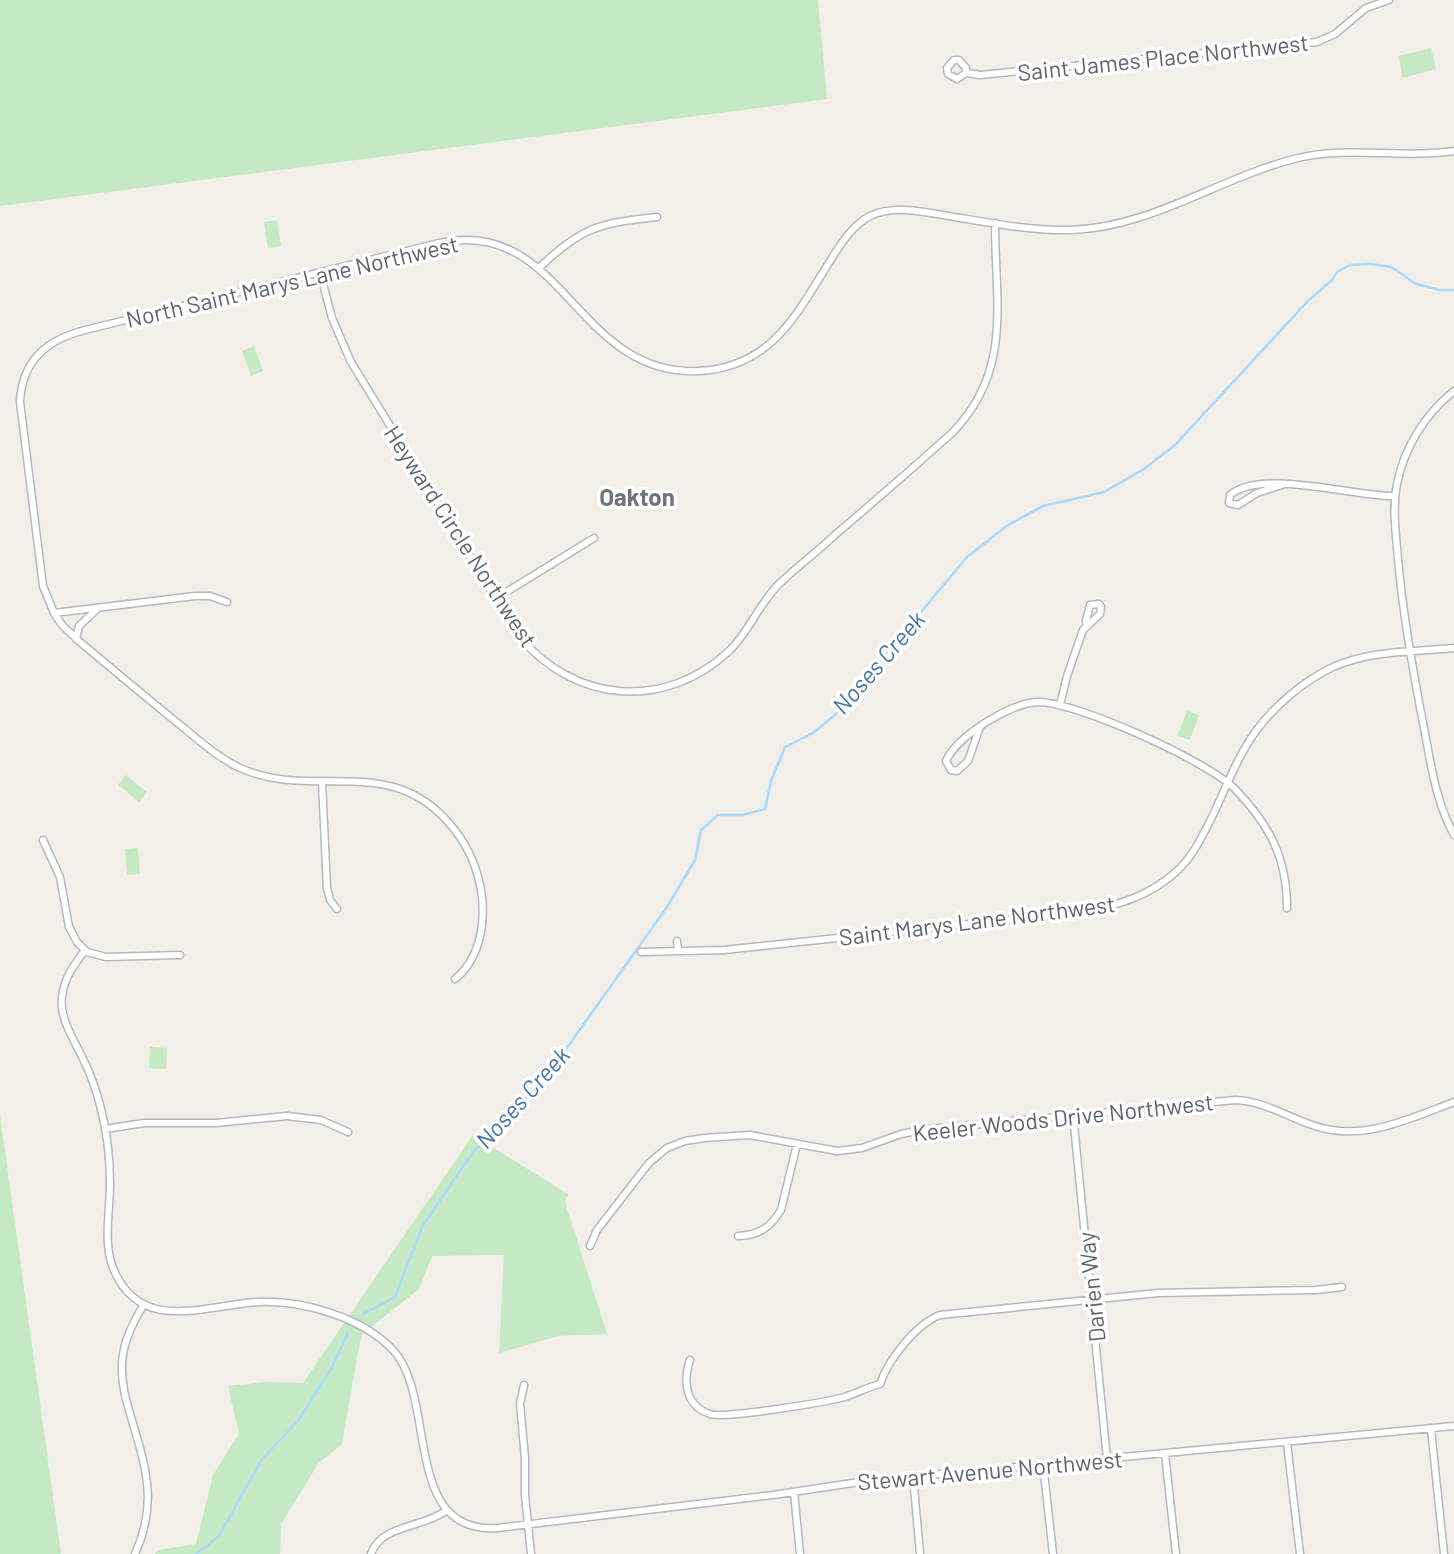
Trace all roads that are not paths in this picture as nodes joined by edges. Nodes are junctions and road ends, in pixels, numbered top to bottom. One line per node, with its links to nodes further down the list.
1 (1389, 0): 2 (street, Saint James Place Northwest)
2 (966, 73)
3 (1454, 151): 5 (street, North Saint Marys Lane Northwest)
4 (657, 217): 6 (street)
5 (995, 223): 6 (street, North Saint Marys Lane Northwest); 12 (street, Heyward Circle Northwest)
6 (539, 268): 7 (street, North Saint Marys Lane Northwest)
7 (320, 272): 12 (street, Heyward Circle Northwest); 15 (street, North Saint Marys Lane Northwest)
8 (1454, 391): 10 (street)
9 (1282, 485): 9 (street); 10 (street)
10 (1395, 496): 19 (street)
11 (594, 538): 12 (street)
12 (495, 599)
13 (227, 602): 14 (street)
14 (98, 608): 15 (street); 17 (street)
15 (54, 613): 17 (street, North Saint Marys Lane Northwest)
16 (1087, 625): 20 (street)
17 (76, 639): 22 (street, North Saint Marys Lane Northwest)
18 (1454, 648): 19 (street, Saint Marys Lane Northwest)
19 (1409, 652): 23 (street, Saint Marys Lane Northwest); 24 (street)
20 (1060, 705): 21 (street); 23 (street)
21 (980, 727): 21 (street)
22 (322, 782): 27 (street); 33 (street, North Saint Marys Lane Northwest)
23 (1229, 783): 26 (street); 30 (street, Saint Marys Lane Northwest)
24 (1454, 835)
25 (43, 840): 29 (street)
26 (1287, 908)
27 (337, 909)
28 (677, 941): 30 (street)
29 (85, 950): 32 (street); 36 (street)
30 (678, 951): 31 (street, Saint Marys Lane Northwest)
31 (640, 952)
32 (180, 955)
33 (455, 979)
34 (1454, 1102): 35 (street, Keeler Woods Drive Northwest)
35 (1073, 1115): 38 (street, Keeler Woods Drive Northwest); 42 (street, Darien Way)
36 (105, 1129): 37 (street); 43 (street)
37 (348, 1132)
38 (797, 1144): 39 (street); 40 (street, Keeler Woods Drive Northwest)
39 (738, 1236)
40 (590, 1246)
41 (1342, 1287): 42 (street)
42 (1092, 1299): 44 (street); 50 (street, Darien Way)
43 (144, 1304): 54 (street); 58 (street)
44 (690, 1360)
45 (524, 1385): 55 (street)
46 (1454, 1426): 47 (street, Stewart Avenue Northwest)
47 (1431, 1429): 48 (street, Stewart Avenue Northwest); 57 (street)
48 (1287, 1443): 49 (street, Stewart Avenue Northwest); 65 (street)
49 (1165, 1454): 50 (street, Stewart Avenue Northwest); 64 (street)
50 (1108, 1459): 51 (street, Stewart Avenue Northwest)
51 (1043, 1464): 52 (street, Stewart Avenue Northwest); 63 (street)
52 (913, 1476): 53 (street, Stewart Avenue Northwest); 62 (street)
53 (793, 1492): 55 (street, Stewart Avenue Northwest); 61 (street)
54 (447, 1510): 55 (street, Stewart Avenue Northwest); 59 (street)
55 (527, 1524): 60 (street)
56 (1454, 1547): 57 (street)
57 (1444, 1551)
58 (135, 1554)
59 (371, 1554)
60 (531, 1554)
61 (800, 1554)
62 (920, 1554)
63 (1053, 1554)
64 (1177, 1554)
65 (1300, 1554)

